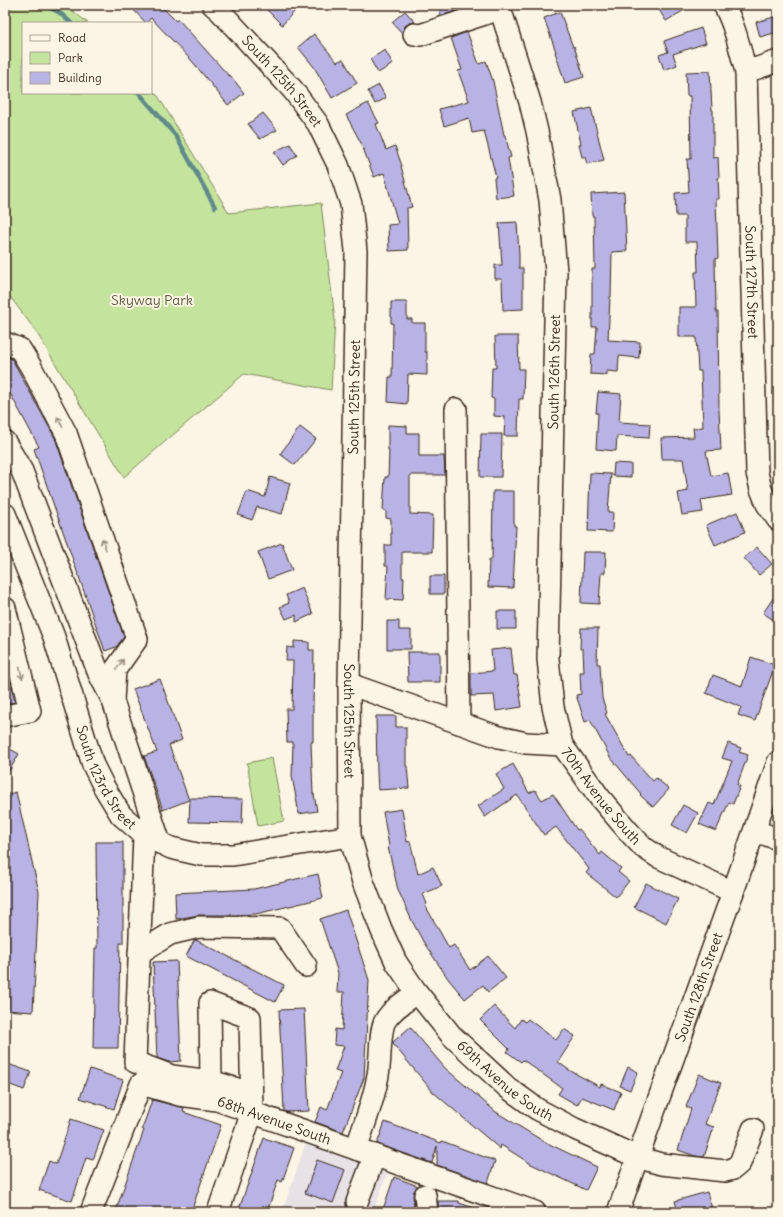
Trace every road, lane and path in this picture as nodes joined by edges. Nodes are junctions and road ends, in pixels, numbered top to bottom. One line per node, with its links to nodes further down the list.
1 (213, 5): 13 (street, South 125th Street)
2 (724, 5): 6 (street, South 127th Street)
3 (500, 7): 4 (street); 17 (street, South 126th Street)
4 (414, 34)
5 (778, 62): 6 (street)
6 (746, 72): 10 (street, South 127th Street)
7 (5, 343): 14 (street, one-way to 7)
8 (456, 409): 16 (street)
9 (5, 442): 14 (street)
10 (778, 520)
11 (7, 526): 21 (street, South 123rd Street)
12 (5, 608): 15 (street, one-way to 15)
13 (349, 684): 16 (street, 70th Avenue South); 20 (street, South 125th Street)
14 (113, 701): 21 (street)
15 (5, 716)
16 (459, 723): 17 (street, 70th Avenue South)
17 (562, 745): 23 (street, 70th Avenue South)
18 (778, 762): 19 (street, South 128th Street)
19 (755, 830): 22 (street); 23 (street, South 128th Street)
20 (350, 836): 21 (street, South 123rd Street); 26 (street, 69th Avenue South)
21 (152, 839): 24 (street)
22 (778, 839)
23 (733, 892): 31 (street, South 128th Street)
24 (139, 953): 25 (street); 27 (street)
25 (306, 966)
26 (417, 993): 30 (street); 31 (street, 69th Avenue South)
27 (211, 1081): 28 (street); 28 (street)
28 (252, 1102): 30 (street, 68th Avenue South); 33 (street, 68th Avenue South); 34 (street)
29 (753, 1129): 31 (street, 69th Avenue South)
30 (366, 1152): 32 (street); 35 (street, 68th Avenue South)
31 (637, 1157): 36 (street, South 128th Street)
32 (357, 1202)
33 (91, 1212)
34 (218, 1212)
35 (535, 1212)
36 (618, 1212)

